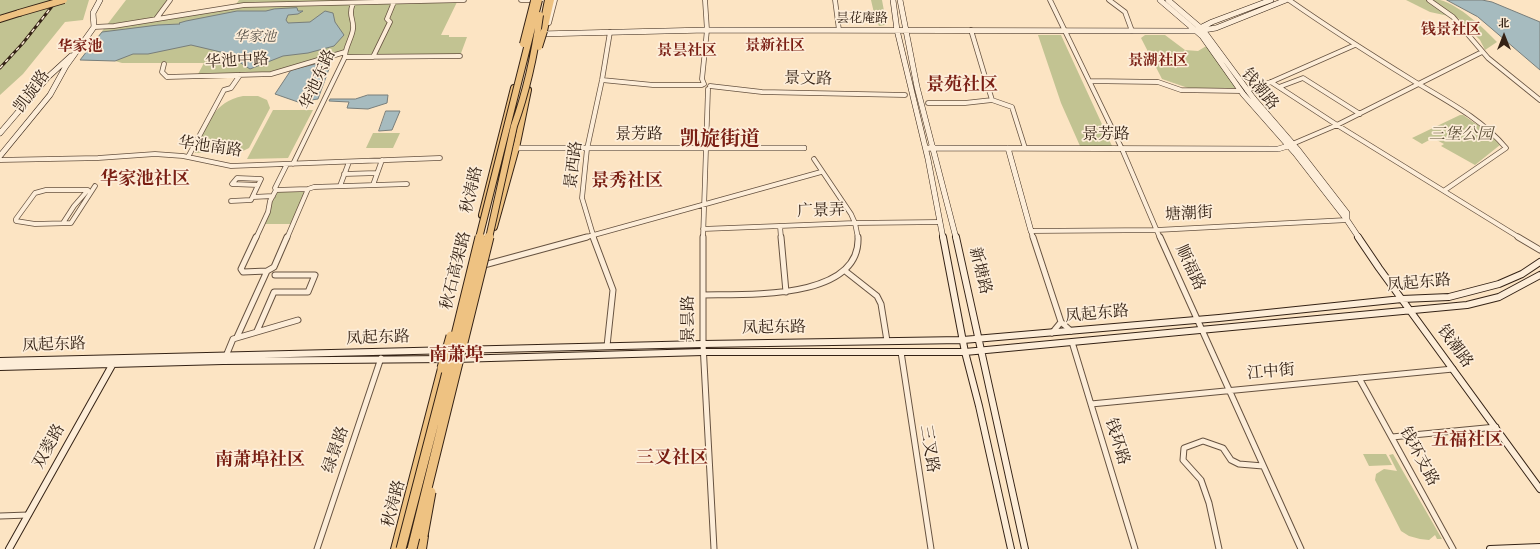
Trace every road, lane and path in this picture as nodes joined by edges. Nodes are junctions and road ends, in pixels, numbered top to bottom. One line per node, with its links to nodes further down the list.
1 (64, 0): 25 (main road, bridge)
2 (100, 0): 27 (main road)
3 (170, 0): 26 (street)
4 (464, 0): 24 (street)
5 (521, 0): 6 (street)
6 (533, 0): 37 (main road, 秋涛路); 49 (highway, bridge)
7 (539, 0): 49 (highway, 秋石高架路, bridge)
8 (544, 0): 46 (highway, 秋石高架路, bridge)
9 (549, 0): 38 (main road, 秋涛路); 46 (highway, bridge)
10 (555, 0): 38 (street)
11 (705, 0): 29 (street)
12 (835, 0): 30 (street)
13 (893, 0): 31 (main road, 新塘路)
14 (900, 0): 34 (main road, 新塘路)
15 (1050, 0): 33 (street, 顺福路)
16 (1109, 0): 35 (street)
17 (1160, 0): 28 (main road, 钱潮路)
18 (1168, 0): 28 (main road, 钱潮路)
19 (1272, 0): 28 (main road, 昙花庵路)
20 (1286, 0): 28 (main road, 昙花庵路)
21 (1289, 0): 39 (street)
22 (1429, 0): 42 (street)
23 (354, 2): 24 (street); 26 (street); 41 (street, 华池东路)
24 (394, 2): 45 (street)
25 (0, 18)
26 (156, 19): 27 (street)
27 (94, 27): 40 (main road, 凯旋路)
28 (1200, 29): 35 (main road, 昙花庵路); 57 (main road, 钱潮路)
29 (707, 30): 30 (main road, 昙花庵路); 36 (main road, 昙花庵路); 53 (street)
30 (839, 30): 31 (main road, 昙花庵路)
31 (897, 30): 34 (main road, 昙花庵路); 70 (main road, 新塘路)
32 (971, 30): 33 (main road, 昙花庵路); 34 (main road, 昙花庵路); 59 (street)
33 (1065, 30): 35 (main road, 昙花庵路); 51 (street, 顺福路)
34 (905, 31): 71 (main road, 新塘路)
35 (1132, 31)
36 (610, 32): 38 (main road, 昙花庵路); 50 (street, 景西路)
37 (527, 34): 38 (main road, 昙花庵路); 66 (main road, 秋涛路)
38 (543, 34): 67 (main road, 秋涛路)
39 (1355, 45): 52 (street); 54 (street)
40 (78, 50): 64 (main road); 76 (main road, 凯旋路)
41 (345, 52): 44 (street, 华池东路); 48 (street, 华池中路)
42 (1482, 52): 54 (street); 60 (street)
43 (460, 56): 45 (street)
44 (345, 57): 45 (street); 84 (street, 华池东路)
45 (374, 57)
46 (531, 63): 153 (highway, 秋石高架路, bridge)
47 (164, 64): 48 (street, 华池中路)
48 (240, 75): 77 (street)
49 (520, 76): 116 (highway, 秋石高架路, bridge)
50 (602, 80): 53 (street); 74 (street, 景西路)
51 (1090, 81): 57 (street); 75 (street, 顺福路)
52 (1271, 82): 56 (street); 57 (street)
53 (703, 84): 55 (street)
54 (1418, 84): 62 (street); 95 (street)
55 (709, 87): 58 (street, 景文路); 68 (street, 景昙路)
56 (1279, 87): 62 (street); 63 (street)
57 (1244, 91): 65 (main road, 钱潮路)
58 (905, 94)
59 (992, 100): 61 (street); 73 (street)
60 (1540, 100)
61 (928, 103)
62 (1360, 114): 63 (street)
63 (1338, 125): 65 (street); 95 (street)
64 (0, 133)
65 (1291, 145): 75 (main road, 景芳路); 100 (main road, 钱潮路)
66 (498, 148): 67 (main road, 景芳路); 135 (main road, 秋涛路)
67 (516, 148): 74 (main road, 景芳路); 111 (main road, 秋涛路)
68 (707, 148): 69 (main road, 景芳路); 74 (main road, 景芳路); 99 (street, 景昙路)
69 (804, 148)
70 (924, 148): 71 (main road, 景芳路); 101 (main road, 新塘路)
71 (932, 148): 72 (main road, 景芳路); 129 (main road, 新塘路)
72 (1008, 148): 73 (main road, 景芳路); 107 (main road)
73 (1025, 148): 75 (main road, 景芳路)
74 (587, 149): 108 (street, 景西路)
75 (1122, 149): 106 (street, 顺福路)
76 (0, 156)
77 (188, 157): 80 (street, 华池南路); 83 (street, 华池南路)
78 (440, 158): 81 (street, 华池南路)
79 (814, 159): 85 (street)
80 (0, 160)
81 (382, 160): 82 (street, 华池南路); 86 (street)
82 (349, 162): 84 (street, 华池南路); 87 (street)
83 (287, 164): 84 (street, 华池南路); 94 (street)
84 (293, 164)
85 (821, 172): 99 (street); 103 (street)
86 (377, 173): 87 (street); 90 (street)
87 (344, 174): 92 (street)
88 (406, 184): 90 (street)
89 (258, 185): 89 (street); 97 (street)
90 (373, 185): 92 (street)
91 (95, 186): 102 (street)
92 (340, 186): 93 (street)
93 (308, 189): 94 (street); 113 (street)
94 (276, 190): 96 (street)
95 (1445, 190): 109 (street)
96 (273, 196): 97 (street); 113 (street)
97 (253, 197): 98 (street)
98 (231, 201)
99 (703, 205): 105 (street, 景昙路); 108 (street)
100 (1347, 220): 106 (street, 塘潮街); 119 (main road, 钱潮路)
101 (940, 222): 103 (street, 广景弄); 130 (main road, 新塘路)
102 (63, 223): 102 (street)
103 (855, 223): 104 (street, 广景弄); 112 (street)
104 (780, 226): 105 (street, 广景弄); 117 (street)
105 (703, 229): 118 (street, 景昙路)
106 (1157, 230): 107 (street, 塘潮街); 122 (street, 顺福路)
107 (1031, 231): 123 (street)
108 (592, 236): 111 (street); 134 (street, 景西路)
109 (1540, 250)
110 (1540, 262): 119 (main road, 凤起东路)
111 (484, 265): 136 (main road, 秋涛路)
112 (844, 270): 117 (street); 131 (street)
113 (266, 271): 128 (street)
114 (275, 275): 124 (street)
115 (1540, 275): 120 (main road, 凤起东路)
116 (467, 290): 162 (highway, bridge); 163 (highway, 秋石高架路, bridge)
117 (786, 292): 118 (street)
118 (703, 295): 133 (street, 景昙路)
119 (1402, 299): 120 (main road, 钱潮路); 122 (main road, 凤起东路)
120 (1410, 310): 126 (main road, 凤起东路); 148 (main road, 钱潮路)
121 (298, 320): 124 (street)
122 (1198, 320): 125 (main road, 凤起东路); 126 (street, 顺福路)
123 (1061, 322): 125 (street); 127 (street)
124 (257, 331): 128 (street)
125 (1071, 331): 127 (main road, 凤起东路)
126 (1202, 331): 132 (main road, 凤起东路); 150 (street, 顺福路)
127 (1052, 332): 129 (main road, 凤起东路)
128 (237, 337): 141 (street)
129 (981, 339): 130 (main road, 凤起东路); 137 (main road, 新塘路)
130 (963, 340): 131 (main road, 凤起东路); 140 (main road, 新塘路)
131 (887, 341): 133 (main road, 凤起东路)
132 (1072, 342): 137 (main road, 凤起东路); 151 (street, 钱环路)
133 (703, 344): 134 (main road, 凤起东路); 138 (street, 景昙路)
134 (607, 346): 136 (main road, 凤起东路)
135 (450, 350): 136 (main road, 凤起东路); 141 (main road, 凤起东路); 143 (main road, 秋涛路)
136 (463, 350): 144 (main road, 秋涛路)
137 (982, 351): 140 (main road, 凤起东路); 170 (main road, 新塘路)
138 (703, 352): 139 (main road, 凤起东路); 144 (main road, 凤起东路); 167 (street, 景昙路)
139 (901, 352): 140 (main road, 凤起东路); 168 (street, 三叉路)
140 (965, 352): 169 (main road, 新塘路)
141 (226, 356): 145 (main road, 凤起东路)
142 (381, 358): 143 (main road, 凤起东路); 145 (main road, 凤起东路); 161 (street, 绿景路)
143 (448, 359): 144 (main road, 凤起东路); 162 (main road, 秋涛路)
144 (461, 359): 165 (main road, 秋涛路)
145 (114, 360): 146 (main road, 凤起东路); 147 (main road, 凤起东路); 157 (main road, 双菱路)
146 (0, 361)
147 (0, 367)
148 (1453, 369): 149 (street, 江中街); 152 (main road, 钱潮路)
149 (1359, 378): 150 (street, 江中街); 154 (street, 钱环支路)
150 (1229, 390): 151 (street, 江中街); 155 (street, 顺福路)
151 (1091, 404): 171 (street, 钱环路)
152 (1496, 427): 154 (street); 156 (main road, 钱潮路)
153 (442, 431): 164 (highway, 秋石高架路, bridge); 166 (highway, bridge)
154 (1392, 437): 174 (street, 钱环支路)
155 (1263, 466): 172 (street); 173 (street, 顺福路)
156 (1540, 489)
157 (28, 515): 158 (street); 160 (main road, 双菱路)
158 (0, 516)
159 (1540, 547): 175 (main road)
160 (9, 549)
161 (317, 549)
162 (396, 549)
163 (401, 549)
164 (412, 549)
165 (416, 549)
166 (421, 549)
167 (714, 549)
168 (931, 549)
169 (1011, 549)
170 (1025, 549)
171 (1135, 549)
172 (1219, 549)
173 (1301, 549)
174 (1453, 549)
175 (1490, 549)

